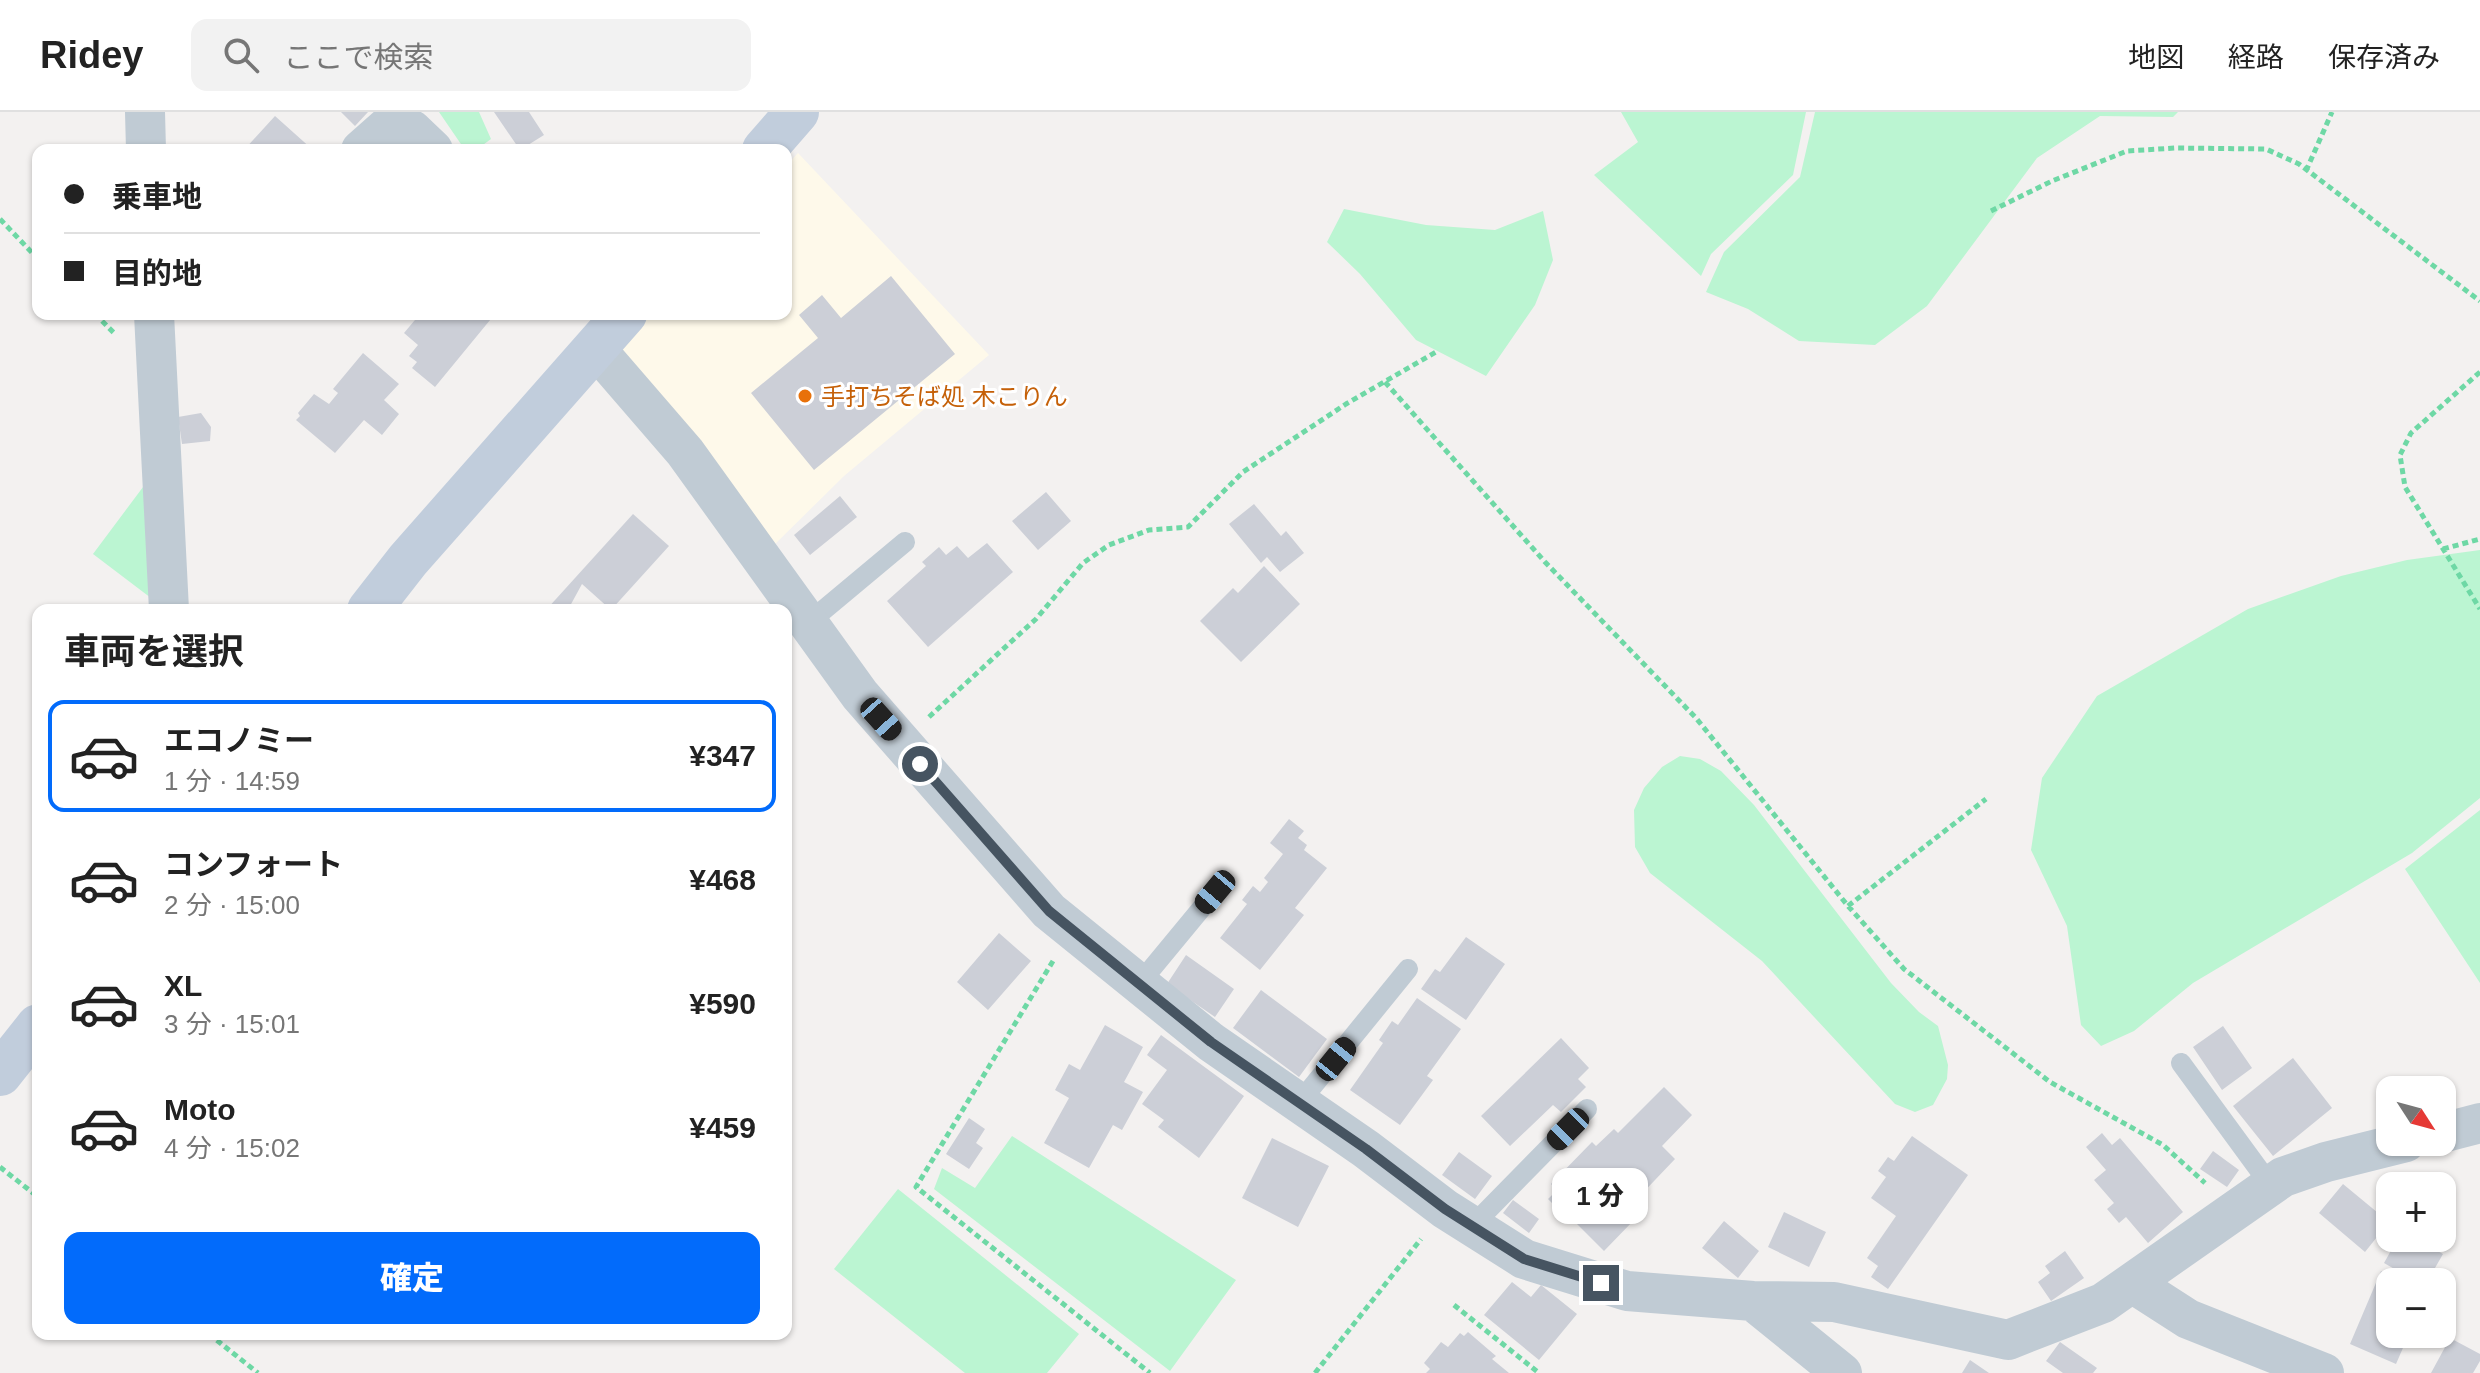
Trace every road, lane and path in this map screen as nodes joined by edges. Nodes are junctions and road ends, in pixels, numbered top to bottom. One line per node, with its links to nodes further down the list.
1 (145, 112): 4 (street)
2 (797, 112): 7 (street)
3 (2332, 112): 8 (path)
4 (146, 144)
5 (368, 144): 6 (street)
6 (427, 144)
7 (769, 144)
8 (2306, 171): 9 (path); 12 (path)
9 (1991, 211)
10 (0, 219): 11 (path)
11 (32, 253)
12 (2480, 301)
13 (154, 320): 21 (street)
14 (610, 326): 22 (street); 24 (street)
15 (1436, 352): 17 (path)
16 (2480, 372): 20 (path)
17 (1385, 382): 25 (path); 28 (path)
18 (2480, 539): 20 (path)
19 (905, 542): 24 (lane)
20 (2443, 549): 23 (path)
21 (169, 604)
22 (374, 604)
23 (2480, 609)
24 (808, 623): 25 (street)
25 (902, 742): 29 (street)
26 (1986, 799): 28 (path)
27 (1215, 892): 31 (lane)
28 (1848, 906): 43 (path)
29 (1073, 930): 31 (street); 50 (path)
30 (1408, 969): 35 (lane)
31 (1139, 984): 35 (street)
32 (32, 1034): 34 (street)
33 (2181, 1063): 41 (lane)
34 (0, 1074)
35 (1299, 1103): 44 (street)
36 (1587, 1109): 44 (lane)
37 (2480, 1123): 38 (street)
38 (2456, 1129)
39 (2376, 1150): 41 (street)
40 (0, 1167): 42 (path)
41 (2271, 1186): 43 (street)
42 (32, 1192)
43 (2236, 1211): 45 (street)
44 (1458, 1217): 46 (street); 51 (path)
45 (2132, 1283): 46 (street); 54 (street)
46 (1753, 1301): 53 (street)
47 (1454, 1305): 52 (path)
48 (217, 1340): 49 (path)
49 (258, 1373)
50 (1150, 1373)
51 (1315, 1373)
52 (1539, 1373)
53 (1842, 1373)
54 (2324, 1373)

